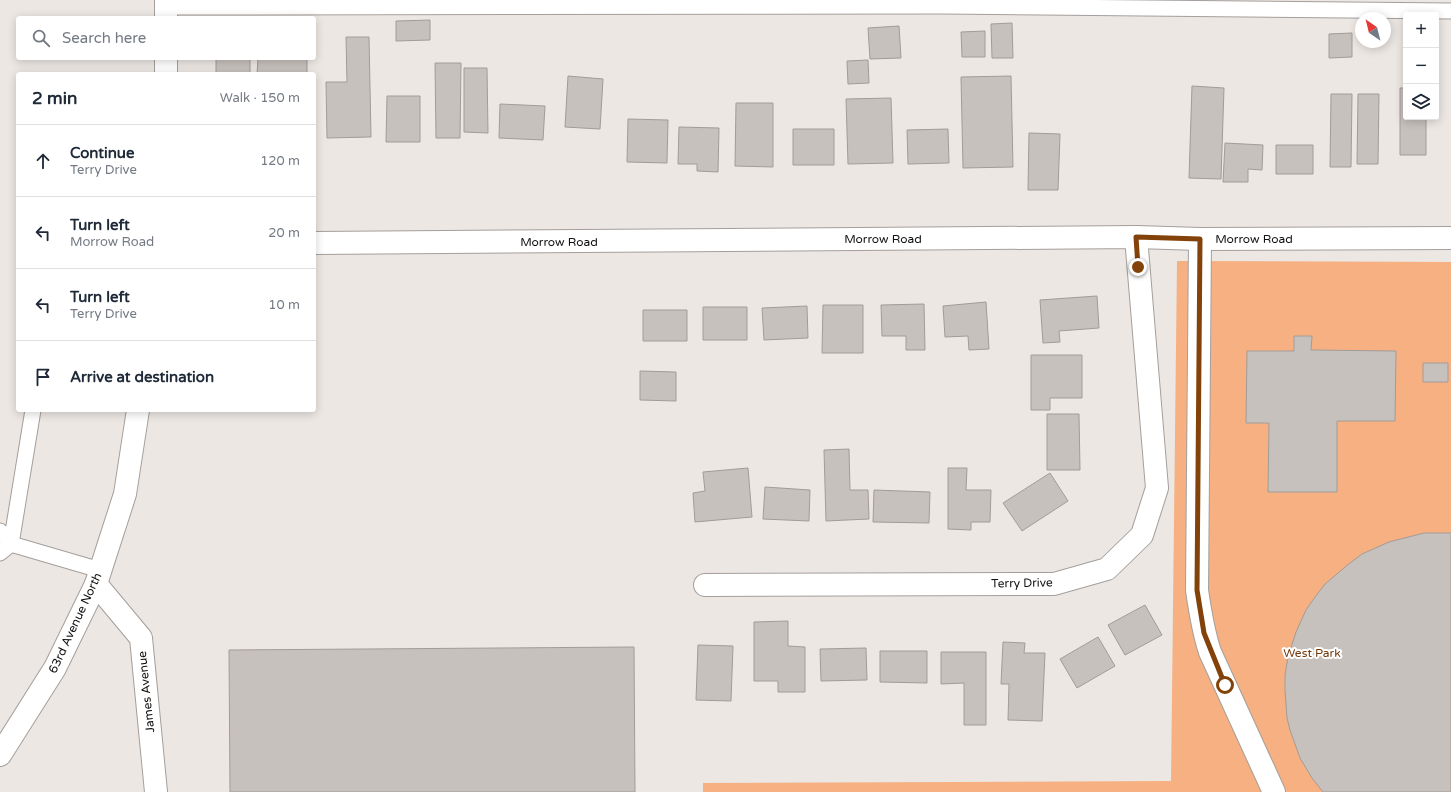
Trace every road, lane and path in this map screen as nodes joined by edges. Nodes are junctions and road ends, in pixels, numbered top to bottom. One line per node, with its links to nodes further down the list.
1 (166, 8): 2 (lane)
2 (1451, 11)
3 (166, 60): 4 (street)
4 (166, 72)
5 (1136, 237): 7 (street, Morrow Road); 8 (street, Morrow Road); 14 (street, Terry Drive)
6 (1451, 238): 7 (street, Morrow Road)
7 (1200, 239): 17 (street)
8 (316, 243)
9 (32, 412): 12 (lane)
10 (138, 412): 13 (street, 63rd Avenue North)
11 (0, 531): 12 (lane)
12 (5, 548): 13 (lane)
13 (98, 577): 15 (street, 63rd Avenue North); 16 (street, James Avenue)
14 (706, 585)
15 (0, 755)
16 (156, 792)
17 (1274, 792)

